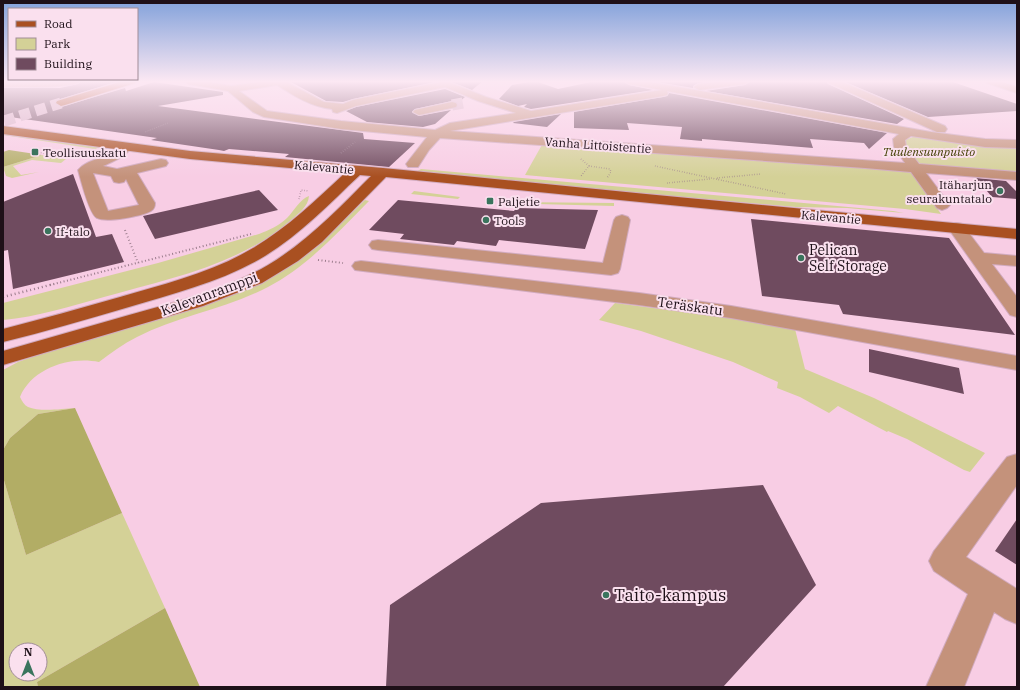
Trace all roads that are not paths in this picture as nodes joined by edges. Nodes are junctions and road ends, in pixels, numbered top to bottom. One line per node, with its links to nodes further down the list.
1 (263, 113): 7 (street, Vanha Littoistentie)
2 (535, 113): 5 (street)
3 (807, 113): 9 (street)
4 (905, 113): 12 (street)
5 (530, 114): 10 (street)
6 (366, 118): 7 (street)
7 (341, 124): 10 (street, Vanha Littoistentie)
8 (3, 130): 14 (main road, Kalevantie)
9 (910, 132): 12 (street); 20 (street)
10 (438, 134): 18 (street); 20 (street, Vanha Littoistentie)
11 (3, 138): 15 (main road, Kalevantie)
12 (959, 140): 13 (street)
13 (1017, 144)
14 (126, 147): 15 (street); 16 (street); 22 (main road, Kalevantie)
15 (99, 153): 16 (main road, Kalevantie); 19 (street)
16 (114, 156): 17 (main road, Kalevantie); 19 (street)
17 (161, 162): 21 (street); 22 (main road, Kalevantie)
18 (413, 164)
19 (79, 166): 21 (street); 21 (street)
20 (914, 168): 23 (street, Vanha Littoistentie); 24 (street)
21 (119, 176)
22 (364, 176): 26 (main road, Kalevantie); 33 (main road, Kalevanramppi); 33 (main road, Kalevanramppi)
23 (1017, 176)
24 (942, 205)
25 (622, 220): 30 (street)
26 (956, 228): 27 (main road, Kalevantie); 28 (street)
27 (1017, 234)
28 (978, 258): 29 (street); 32 (street)
29 (1017, 261)
30 (544, 262): 31 (street); 31 (street, Teräskatu)
31 (535, 286): 34 (street, Teräskatu)
32 (1017, 311)
33 (6, 346)
34 (1017, 363)
35 (1017, 464): 36 (street)
36 (987, 588): 37 (street); 38 (street)
37 (1017, 608)
38 (945, 687)

